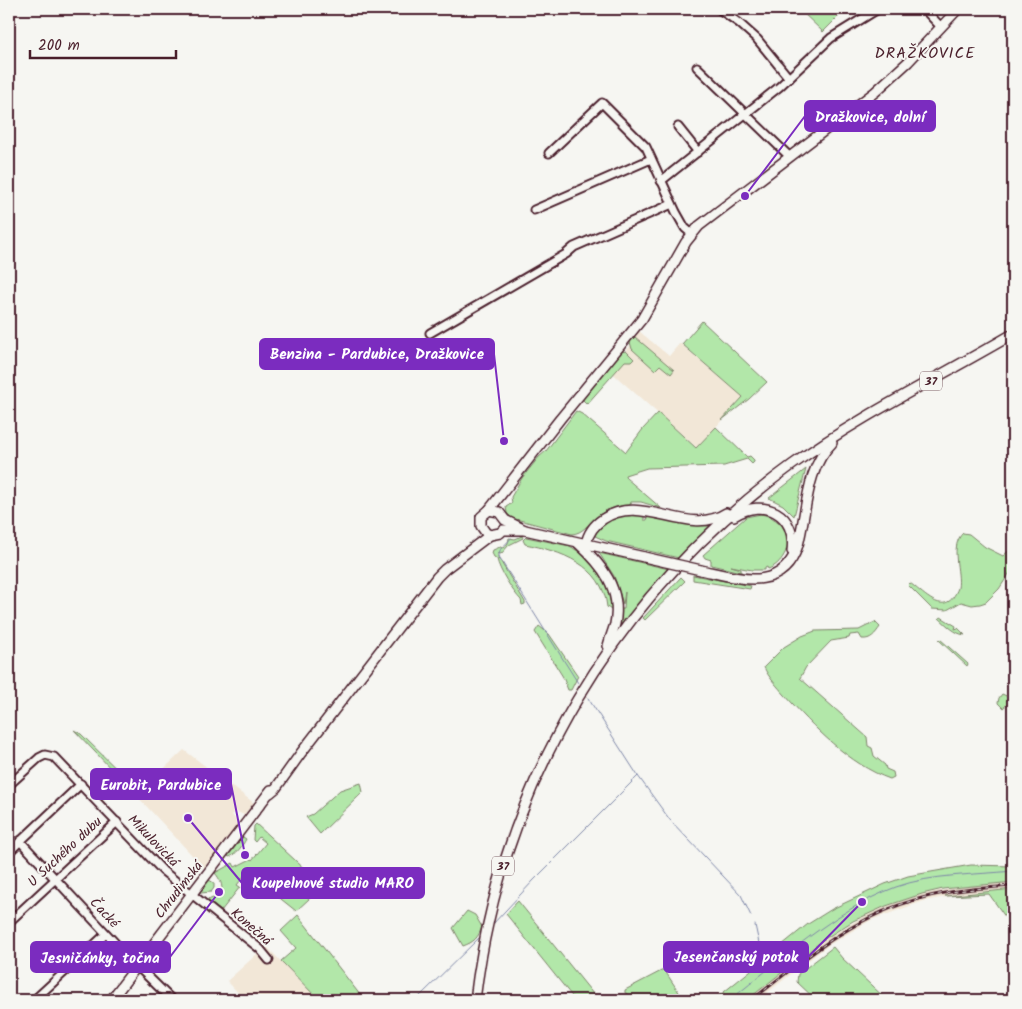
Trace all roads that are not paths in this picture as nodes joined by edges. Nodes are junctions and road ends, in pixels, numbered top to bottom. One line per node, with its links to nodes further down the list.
1 (719, 9): 7 (street)
2 (878, 9): 7 (street)
3 (924, 9): 5 (street)
4 (958, 9): 5 (main road)
5 (941, 27): 12 (main road)
6 (697, 67): 8 (street)
7 (789, 78): 8 (street)
8 (746, 114): 10 (street); 12 (street)
9 (678, 127): 10 (street)
10 (698, 152): 14 (street)
11 (549, 153): 13 (street)
12 (789, 156): 17 (main road)
13 (651, 159): 14 (street); 16 (street)
14 (661, 181): 15 (street)
15 (672, 204): 17 (street); 18 (street)
16 (534, 210)
17 (692, 234): 21 (main road)
18 (430, 333)
19 (1013, 334): 20 (main road, 37)
20 (849, 428): 22 (main road, 37); 32 (main road)
21 (502, 493): 23 (main road); 24 (main road)
22 (745, 501): 26 (main road, 37); 31 (main road)
23 (489, 510): 24 (main road); 29 (main road)
24 (500, 512): 25 (main road)
25 (505, 520): 27 (main road); 28 (main road)
26 (715, 528): 32 (main road); 33 (main road, 37)
27 (503, 530): 28 (main road); 29 (main road)
28 (525, 530): 30 (main road)
29 (486, 532): 34 (main road)
30 (576, 542): 31 (main road); 33 (main road)
31 (586, 544): 32 (main road, bridge)
32 (787, 565)
33 (606, 654): 50 (main road, 37)
34 (301, 753): 37 (main road); 37 (main road, Chrudimská)
35 (81, 784): 36 (street, Mikulovická); 38 (street, Mikulovická); 39 (street)
36 (9, 785)
37 (270, 794): 42 (main road, Chrudimská)
38 (116, 822): 41 (street, U Suchého dubu); 42 (street, Mikulovická)
39 (20, 841): 40 (street); 41 (street, Čacké)
40 (9, 852)
41 (55, 879): 43 (street, U Suchého dubu); 44 (street, Čacké)
42 (192, 895): 45 (street, Konečná); 46 (main road, Chrudimská)
43 (9, 922)
44 (106, 934): 46 (street, Čacké); 47 (street)
45 (269, 960)
46 (137, 966): 48 (main road, Chrudimská); 49 (street, Čacké)
47 (34, 1000)
48 (111, 1000)
49 (172, 1000)
50 (475, 1000)

